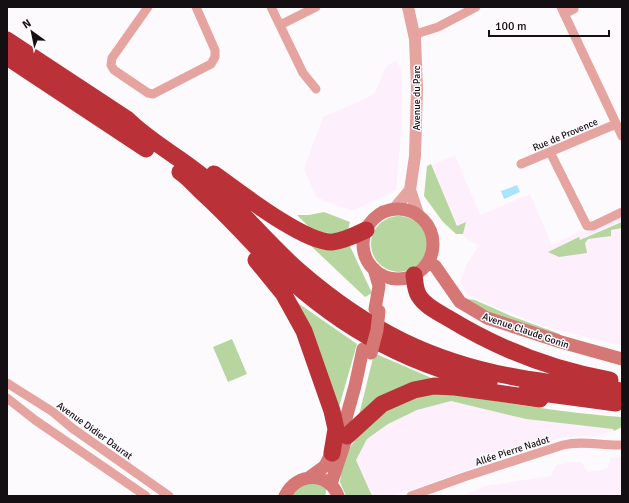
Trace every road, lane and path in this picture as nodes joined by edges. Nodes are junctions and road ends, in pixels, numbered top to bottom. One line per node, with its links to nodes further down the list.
1 (148, 7): 2 (street)
2 (196, 7)
3 (271, 7): 11 (street)
4 (316, 7): 11 (street)
5 (408, 7): 12 (street, Avenue du Parc)
6 (455, 7): 10 (street)
7 (476, 7): 10 (street)
8 (575, 8): 9 (street)
9 (562, 10): 17 (street)
10 (456, 17): 12 (street)
11 (280, 25): 15 (street)
12 (414, 39): 21 (street, Avenue du Parc)
13 (7, 40): 16 (highway)
14 (7, 56): 26 (highway)
15 (316, 89)
16 (127, 119): 25 (highway); 37 (highway)
17 (616, 124): 18 (street); 19 (street, Rue de Provence)
18 (622, 136)
19 (550, 152): 20 (street, Rue de Provence); 23 (street)
20 (521, 164)
21 (410, 190): 22 (street); 24 (street, Avenue du Parc)
22 (394, 209): 24 (main road); 25 (main road)
23 (622, 212)
24 (418, 214): 27 (main road)
25 (366, 230): 28 (main road)
26 (241, 231): 37 (highway); 40 (highway)
27 (428, 263): 29 (main road); 33 (main road, Avenue Claude Gonin)
28 (374, 269): 30 (main road); 31 (main road)
29 (414, 275): 30 (main road); 34 (highway)
30 (397, 279): 31 (main road)
31 (377, 310): 32 (main road, bridge)
32 (367, 351): 38 (main road); 40 (main road)
33 (622, 359)
34 (622, 382)
35 (7, 383): 44 (street, Avenue Didier Daurat)
36 (7, 398): 43 (street)
37 (620, 399): 38 (highway)
38 (347, 436): 42 (main road)
39 (622, 445): 47 (street, Allée Pierre Nadot)
40 (332, 454): 41 (main road)
41 (310, 477): 42 (main road); 45 (main road)
42 (331, 484): 46 (main road)
43 (146, 496)
44 (169, 496)
45 (286, 496)
46 (338, 496)
47 (412, 496)

